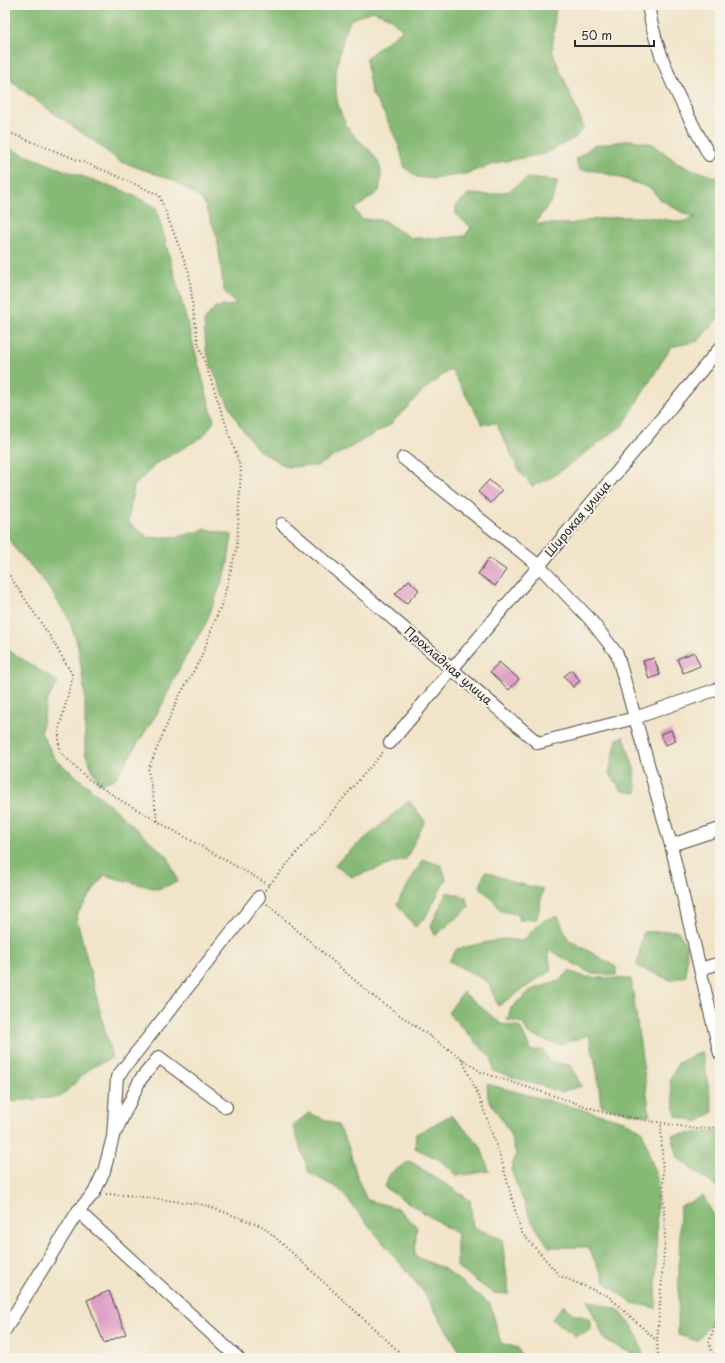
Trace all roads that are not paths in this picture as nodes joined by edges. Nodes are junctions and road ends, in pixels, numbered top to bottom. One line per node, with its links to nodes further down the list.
1 (648, 5): 2 (street)
2 (710, 155)
3 (719, 350): 6 (street, Широкая улица)
4 (403, 458): 6 (street)
5 (282, 524): 7 (street, Прохладная улица)
6 (539, 566): 7 (street); 9 (street, Широкая улица)
7 (452, 670): 9 (street, Прохладная улица); 10 (street)
8 (720, 688): 9 (street)
9 (634, 718): 12 (street, Широкая улица)
10 (390, 743)
11 (720, 829): 12 (street)
12 (671, 845): 15 (street, Широкая улица)
13 (259, 897): 18 (street)
14 (720, 964): 15 (street)
15 (700, 969): 16 (street, Широкая улица)
16 (720, 1054)
17 (226, 1107): 18 (street)
18 (113, 1137): 19 (street)
19 (78, 1211): 20 (street); 21 (street)
20 (5, 1330)
21 (238, 1358)

